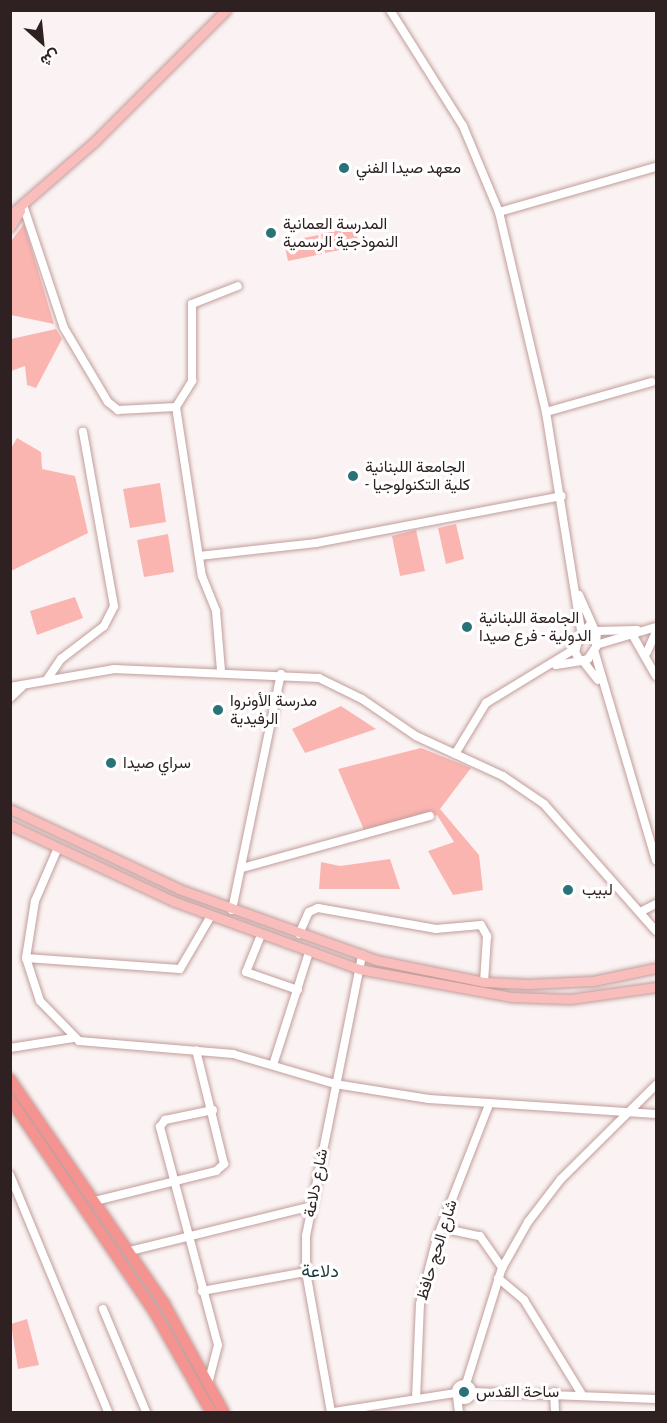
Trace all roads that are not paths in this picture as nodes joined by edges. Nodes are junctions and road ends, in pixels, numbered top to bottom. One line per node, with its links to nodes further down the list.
1 (226, 10): 4 (main road)
2 (390, 10): 5 (street)
3 (657, 166): 5 (street)
4 (18, 211): 6 (main road); 9 (street)
5 (499, 212): 10 (street)
6 (10, 227)
7 (238, 286): 9 (street)
8 (652, 382): 10 (street)
9 (176, 407): 13 (street)
10 (546, 412): 12 (street)
11 (83, 432): 28 (street)
12 (562, 496): 13 (street); 14 (street)
13 (199, 556): 25 (street)
14 (579, 595): 16 (street); 17 (street)
15 (657, 627): 18 (street)
16 (594, 629): 17 (street); 18 (street); 21 (street)
17 (581, 631): 20 (street)
18 (634, 632): 21 (street); 22 (street)
19 (657, 632): 22 (street)
20 (576, 648): 23 (street); 24 (street)
21 (595, 648): 23 (street); 29 (street)
22 (646, 652): 27 (street)
23 (581, 661): 24 (street); 29 (street)
24 (556, 665): 33 (street)
25 (221, 671): 26 (street); 28 (street)
26 (281, 674): 33 (street); 39 (street)
27 (657, 676)
28 (48, 678): 31 (street)
29 (599, 681): 38 (street)
30 (10, 687): 31 (street)
31 (22, 687): 32 (street)
32 (10, 698)
33 (455, 754): 44 (street)
34 (10, 809): 40 (main road)
35 (430, 816): 39 (street)
36 (10, 825): 37 (main road)
37 (57, 850): 41 (main road); 51 (street)
38 (657, 860)
39 (242, 868): 43 (street)
40 (138, 871): 41 (main road); 43 (main road)
41 (132, 884): 45 (main road)
42 (657, 904): 44 (street)
43 (232, 910): 47 (main road)
44 (642, 911): 46 (street)
45 (211, 916): 48 (main road); 51 (street)
46 (657, 931)
47 (299, 934): 50 (main road); 54 (street)
48 (261, 935): 49 (main road); 56 (street)
49 (309, 952): 53 (main road); 56 (street)
50 (362, 956): 53 (street, شارع دلاعة); 54 (main road)
51 (26, 958): 57 (street)
52 (657, 968): 54 (main road)
53 (359, 969): 55 (main road); 62 (street, شارع دلاعة)
54 (484, 982)
55 (657, 987)
56 (298, 990): 60 (street)
57 (73, 1038): 58 (street); 59 (street)
58 (10, 1048)
59 (196, 1050): 60 (street); 66 (street)
60 (274, 1062): 62 (street)
61 (10, 1079): 71 (highway)
62 (335, 1084): 65 (street); 72 (street, شارع دلاعة)
63 (657, 1085): 68 (street)
64 (10, 1099): 92 (highway)
65 (488, 1107): 68 (street); 73 (street, شارع الحج حافظ)
66 (213, 1110): 70 (street); 70 (street)
67 (657, 1114): 68 (street)
68 (626, 1115): 76 (street)
69 (10, 1176): 90 (street)
70 (173, 1179): 71 (street); 74 (street)
71 (95, 1202): 75 (highway)
72 (312, 1206): 74 (street); 77 (street, شارع دلاعة)
73 (441, 1228): 76 (street); 87 (street, شارع الحج حافظ)
74 (187, 1233): 75 (street); 79 (street)
75 (130, 1251): 81 (highway)
76 (502, 1268): 78 (street)
77 (306, 1272): 79 (street); 94 (street, شارع دلاعة)
78 (498, 1278): 82 (street); 85 (street)
79 (202, 1291): 81 (street)
80 (103, 1309): 91 (street)
81 (208, 1384): 93 (highway)
82 (466, 1384): 83 (street); 86 (street)
83 (472, 1392): 84 (street); 86 (street)
84 (554, 1392): 85 (street); 96 (street)
85 (581, 1393): 88 (street)
86 (459, 1396): 87 (street); 95 (street)
87 (416, 1399): 89 (street)
88 (657, 1399)
89 (363, 1410): 94 (street)
90 (108, 1413)
91 (146, 1413)
92 (211, 1413)
93 (224, 1413)
94 (332, 1413)
95 (460, 1413)
96 (555, 1413)

